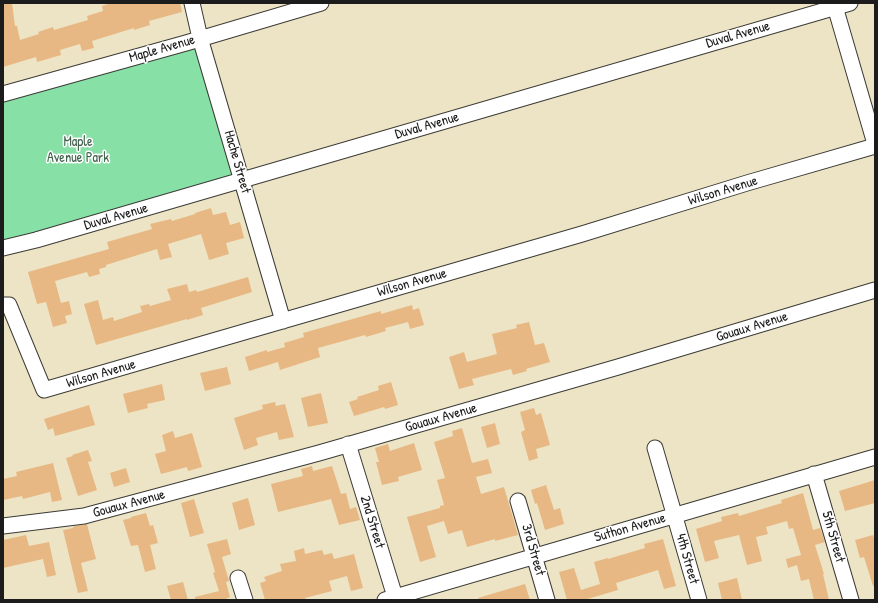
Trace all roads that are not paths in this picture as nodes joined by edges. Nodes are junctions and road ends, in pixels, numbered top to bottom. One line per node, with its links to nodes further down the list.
1 (192, 3): 5 (street, Hache Street)
2 (322, 3): 5 (street, Maple Avenue)
3 (850, 3): 4 (street, Duval Avenue)
4 (835, 5): 7 (street); 8 (street, Duval Avenue)
5 (200, 38): 6 (street, Maple Avenue); 8 (street, Hache Street)
6 (3, 94)
7 (875, 145): 12 (street, Wilson Avenue)
8 (242, 180): 9 (street, Duval Avenue); 12 (street, Hache Street)
9 (3, 248)
10 (875, 290): 13 (street, Gouaux Avenue)
11 (3, 305): 12 (street, Wilson Avenue)
12 (283, 321)
13 (348, 444): 19 (street, Gouaux Avenue); 22 (street, 2nd Street)
14 (655, 448): 18 (street, 4th Street)
15 (875, 457): 16 (street, Suthon Avenue)
16 (814, 474): 18 (street, Suthon Avenue); 26 (street, 5th Street)
17 (518, 501): 20 (street, 3rd Street)
18 (674, 515): 20 (street, Suthon Avenue); 25 (street, 4th Street)
19 (3, 526)
20 (534, 556): 22 (street, Suthon Avenue); 24 (street, 3rd Street)
21 (238, 578): 23 (street)
22 (392, 599)
23 (244, 600)
24 (547, 600)
25 (699, 600)
26 (851, 600)

